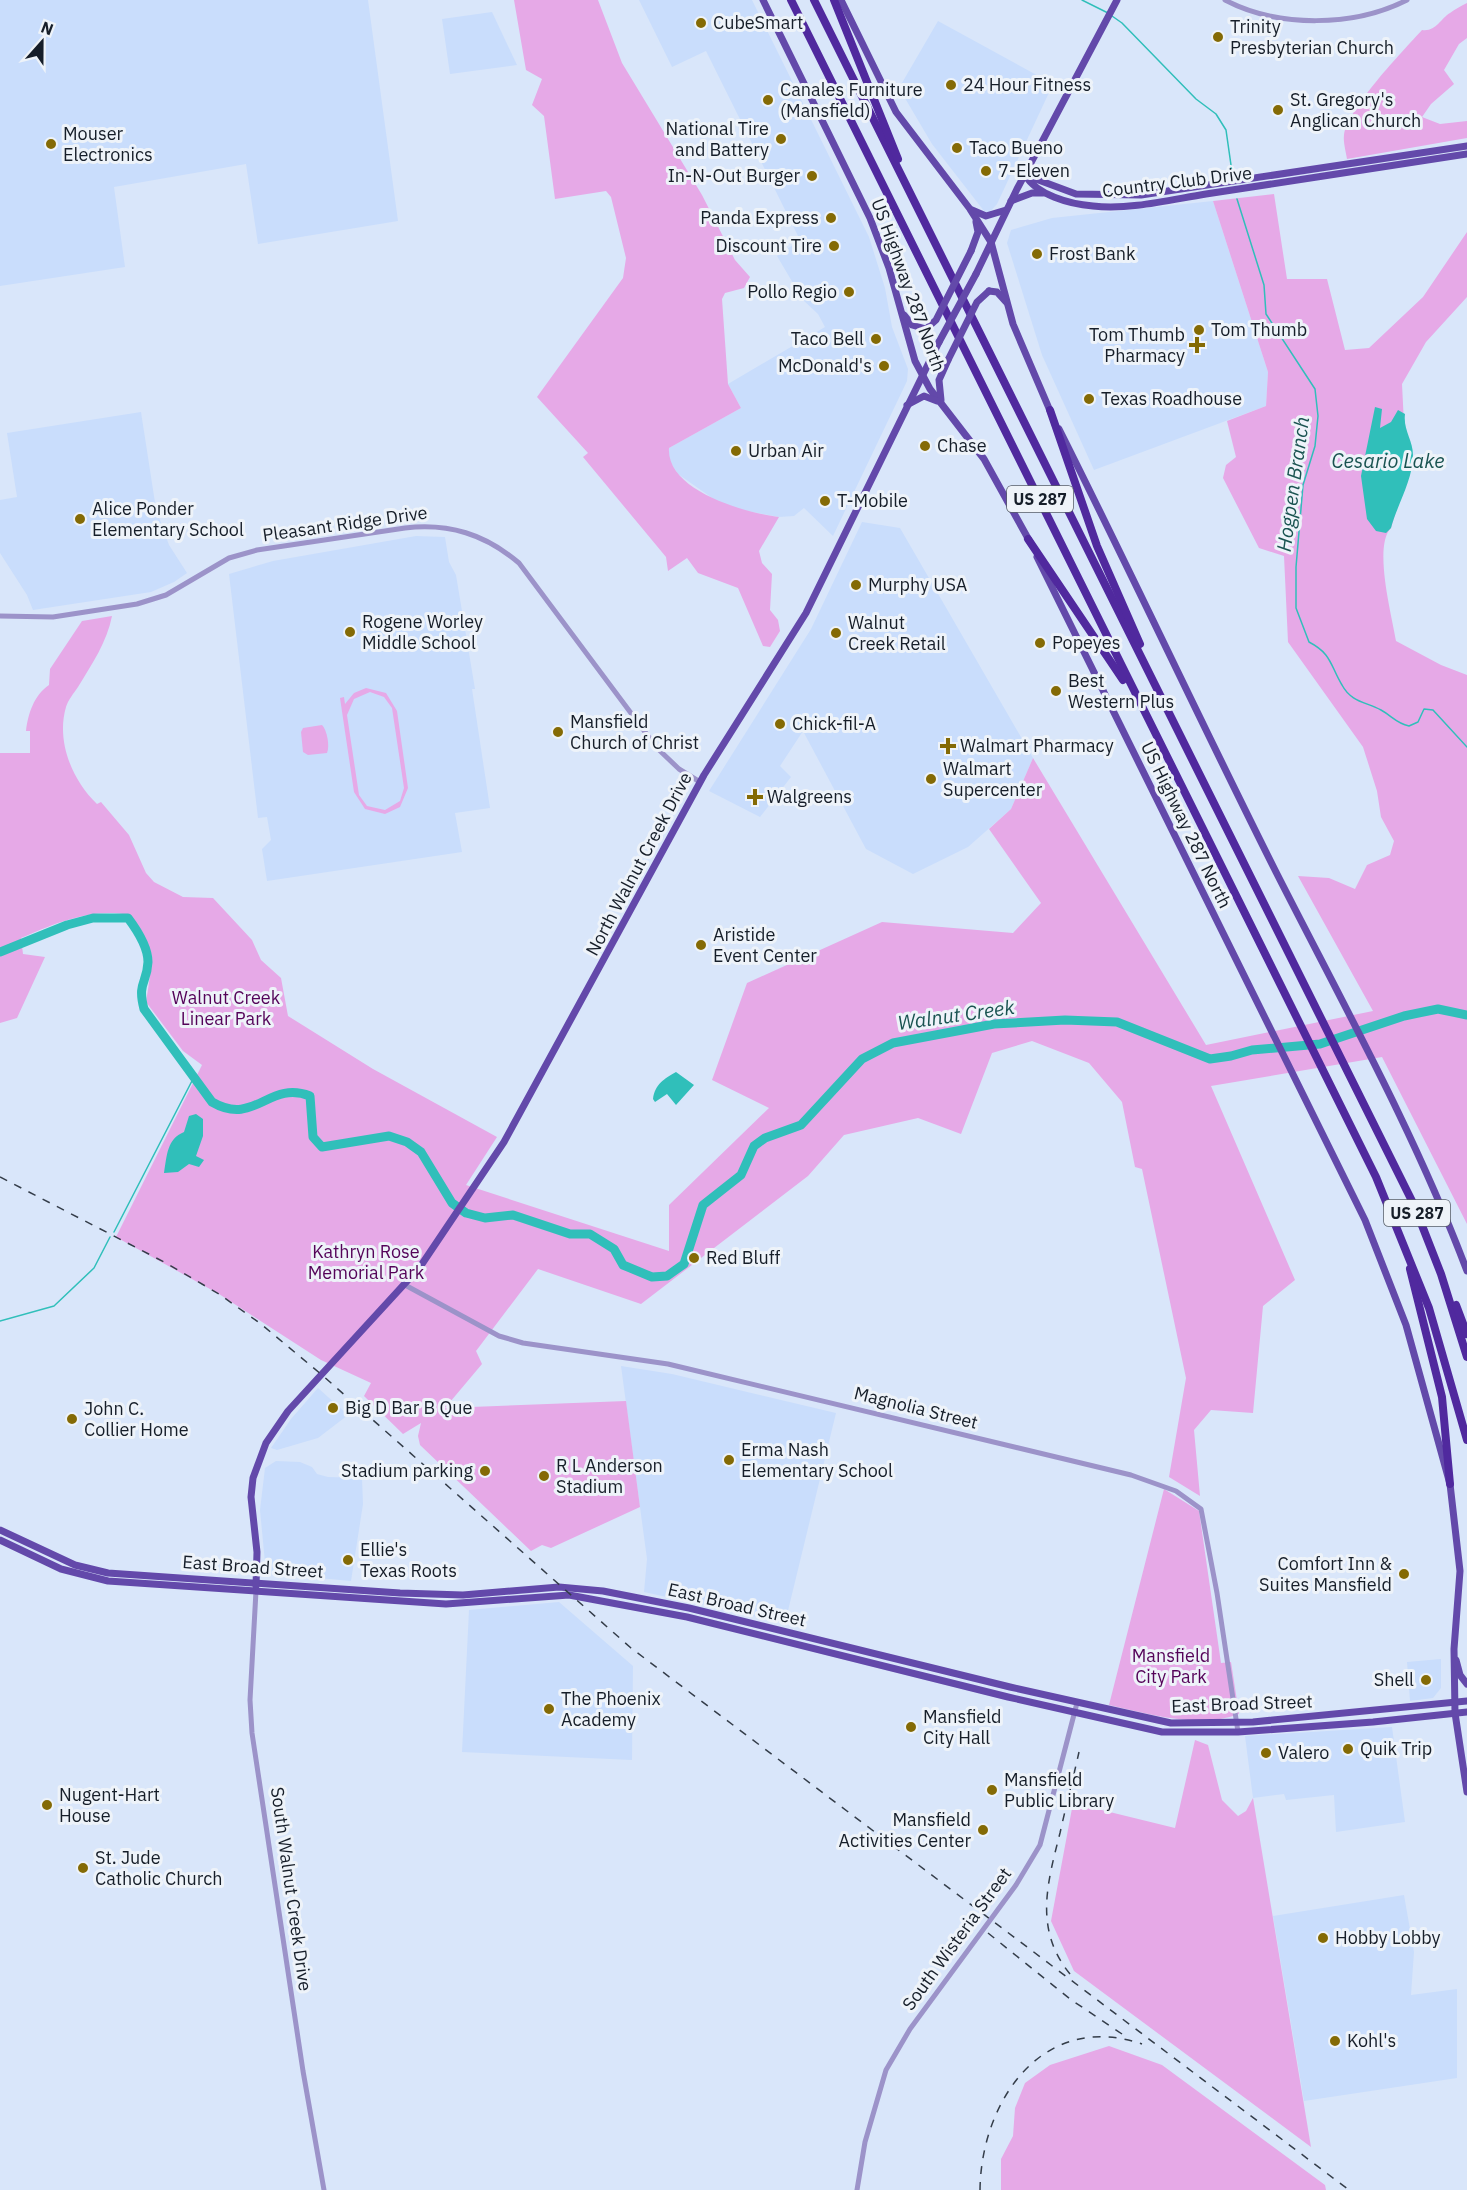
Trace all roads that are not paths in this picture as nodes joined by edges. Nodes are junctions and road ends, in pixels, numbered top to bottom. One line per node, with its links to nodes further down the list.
1 (763, 0): 25 (main road, US Highway 287 North)
2 (791, 0): 33 (highway, US 287)
3 (814, 0): 12 (highway, US 287)
4 (834, 0): 12 (highway)
5 (841, 0): 21 (main road)
6 (1225, 0): 7 (street)
7 (1407, 0)
8 (1116, 3): 11 (main road, North Walnut Creek Drive)
9 (1467, 146): 13 (main road, Country Club Drive)
10 (1467, 154): 18 (main road, Country Club Drive)
11 (1024, 175): 15 (main road, Country Club Drive); 16 (main road, Country Club Drive); 17 (main road, North Walnut Creek Drive)
12 (904, 178): 32 (highway, US 287)
13 (1195, 187): 14 (main road, Country Club Drive); 18 (main road)
14 (1169, 192): 16 (main road, Country Club Drive); 19 (main road)
15 (1048, 194): 17 (main road); 20 (main road, Country Club Drive)
16 (1111, 197): 20 (main road)
17 (1011, 201): 22 (main road, North Walnut Creek Drive)
18 (1168, 201): 19 (main road, Country Club Drive)
19 (1139, 204): 20 (main road, Country Club Drive)
20 (1094, 206)
21 (970, 209): 22 (main road); 23 (main road); 25 (main road, bridge)
22 (1007, 209): 23 (main road, North Walnut Creek Drive)
23 (991, 242): 24 (main road); 26 (main road, North Walnut Creek Drive, bridge)
24 (1010, 309): 27 (main road, bridge); 29 (main road)
25 (901, 310): 26 (main road, US Highway 287 North)
26 (922, 374): 27 (main road, US Highway 287 North); 28 (main road, North Walnut Creek Drive)
27 (942, 404): 28 (main road); 30 (main road, US Highway 287 North)
28 (905, 406): 34 (main road, North Walnut Creek Drive)
29 (1050, 410): 32 (highway); 36 (main road)
30 (1028, 539): 33 (highway); 42 (main road, US Highway 287 North)
31 (0, 616): 34 (street, Pleasant Ridge Drive)
32 (1148, 670): 37 (highway, US 287)
33 (1130, 686): 35 (highway, US 287)
34 (700, 782): 38 (main road, North Walnut Creek Drive)
35 (1409, 1252): 41 (highway, US 287); 42 (highway)
36 (1467, 1271)
37 (1443, 1279): 39 (highway); 40 (highway, US 287)
38 (405, 1285): 45 (main road, North Walnut Creek Drive); 71 (street, Magnolia Street)
39 (1467, 1334)
40 (1467, 1357)
41 (1467, 1440)
42 (1450, 1484): 58 (main road, US Highway 287 North)
43 (0, 1530): 45 (main road, East Broad Street)
44 (0, 1540): 48 (main road, East Broad Street)
45 (256, 1581): 46 (main road, East Broad Street); 48 (main road, North Walnut Creek Drive)
46 (337, 1587): 47 (main road, East Broad Street); 50 (main road)
47 (538, 1588): 49 (main road, East Broad Street); 51 (main road)
48 (256, 1591): 50 (main road, East Broad Street); 79 (street, South Walnut Creek Drive)
49 (603, 1591): 52 (main road); 53 (main road, East Broad Street)
50 (336, 1596): 51 (main road, East Broad Street)
51 (541, 1597): 52 (main road, East Broad Street)
52 (602, 1600): 53 (main road, East Broad Street)
53 (634, 1602): 54 (main road, East Broad Street); 55 (main road, East Broad Street)
54 (689, 1608): 55 (main road); 56 (main road, East Broad Street)
55 (687, 1617): 57 (main road, East Broad Street)
56 (731, 1618): 57 (main road); 62 (main road, East Broad Street)
57 (729, 1627): 64 (main road, East Broad Street)
58 (1454, 1656): 59 (main road); 61 (main road, US Highway 287 North)
59 (1464, 1682)
60 (1467, 1701): 61 (main road, East Broad Street)
61 (1455, 1702): 63 (main road, East Broad Street); 66 (main road, US Highway 287 North)
62 (1077, 1703): 64 (street, South Wisteria Street); 69 (main road, East Broad Street)
63 (1372, 1711): 68 (main road, East Broad Street); 70 (main road)
64 (1075, 1712): 74 (main road, East Broad Street); 80 (street, South Wisteria Street)
65 (1467, 1712): 66 (main road, East Broad Street)
66 (1455, 1713): 67 (main road, East Broad Street); 75 (main road, US Highway 287 North)
67 (1427, 1717): 70 (main road, East Broad Street); 75 (main road)
68 (1286, 1719): 71 (main road, East Broad Street); 73 (main road)
69 (1149, 1720): 72 (main road, East Broad Street); 74 (main road)
70 (1373, 1722): 73 (main road, East Broad Street)
71 (1237, 1723): 72 (main road, East Broad Street); 76 (street, Magnolia Street)
72 (1190, 1724): 77 (main road)
73 (1287, 1728): 76 (main road, East Broad Street)
74 (1147, 1730): 77 (main road, East Broad Street)
75 (1458, 1731): 78 (main road, US Highway 287 North)
76 (1238, 1732): 77 (main road, East Broad Street)
77 (1189, 1734)
78 (1467, 1792)
79 (324, 2190)
80 (858, 2190)

